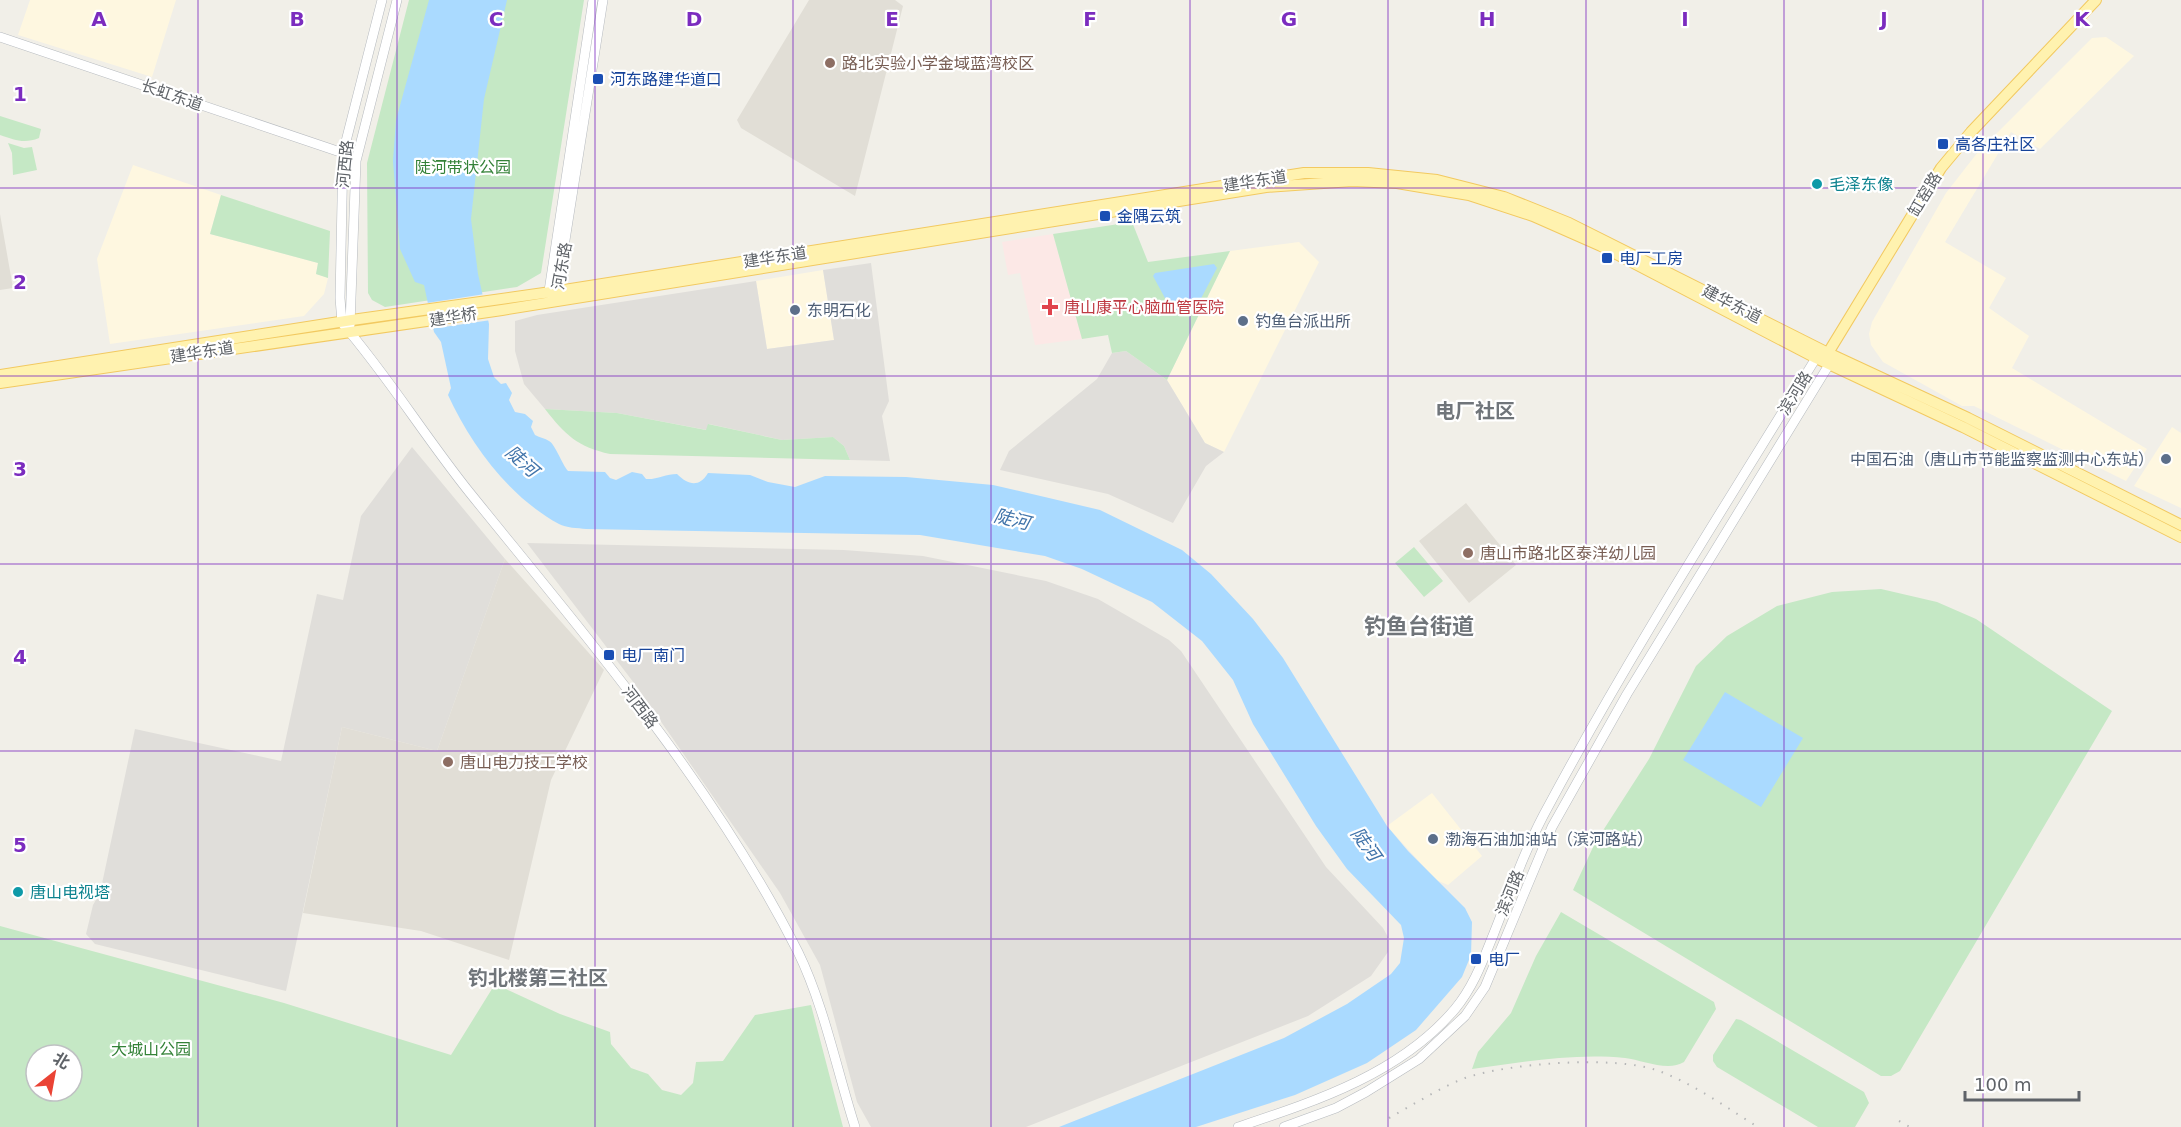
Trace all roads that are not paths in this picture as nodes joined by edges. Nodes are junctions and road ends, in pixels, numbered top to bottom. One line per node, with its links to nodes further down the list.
1 (382, 0): 7 (main road, 河西路)
2 (397, 0): 11 (main road, 河西路)
3 (593, 0): 8 (main road, 河东路)
4 (603, 0): 8 (main road, 河东路)
5 (2096, 0): 13 (main road, 缸窑路)
6 (0, 37): 7 (main road, 长虹东道)
7 (343, 153): 11 (main road, 河西路)
8 (554, 294): 9 (main road, 建华东道); 12 (main road, 建华东道); 13 (main road, 建华东道)
9 (500, 305): 10 (main road, 建华桥)
10 (403, 319): 11 (main road, 建华东道)
11 (347, 324): 14 (main road, 建华东道); 15 (main road, 建华东道); 19 (main road, 河西路)
12 (1816, 358): 13 (main road, 建华东道); 20 (main road, 滨河路)
13 (1828, 359): 16 (main road, 建华东道); 21 (main road, 滨河路)
14 (0, 375)
15 (0, 383)
16 (1965, 422): 17 (main road); 18 (main road)
17 (2181, 525)
18 (2181, 537)
19 (855, 1127)
20 (1238, 1127)
21 (1284, 1127)

